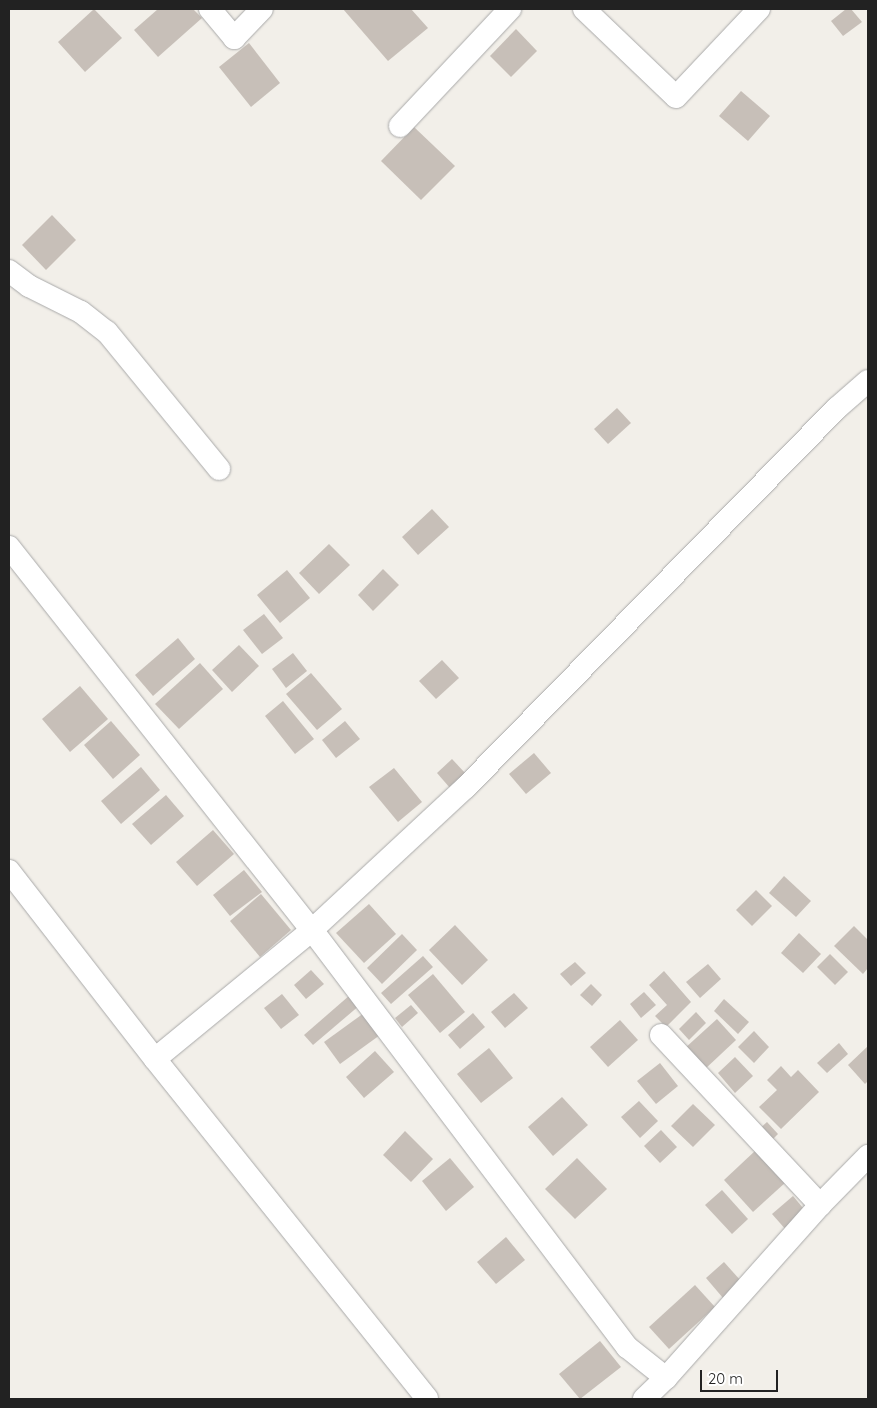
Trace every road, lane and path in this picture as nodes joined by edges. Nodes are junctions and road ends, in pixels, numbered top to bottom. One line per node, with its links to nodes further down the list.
1 (210, 9): 2 (street)
2 (262, 9)
3 (510, 9): 6 (street)
4 (584, 9): 5 (street)
5 (759, 9)
6 (400, 126)
7 (9, 272): 9 (street)
8 (868, 381): 12 (street)
9 (219, 469)
10 (9, 547): 12 (street)
11 (9, 871): 14 (street)
12 (312, 930): 14 (street); 17 (street)
13 (661, 1035): 16 (street)
14 (155, 1059): 18 (street)
15 (868, 1156): 16 (street)
16 (820, 1205): 17 (street)
17 (666, 1378): 19 (street)
18 (427, 1399)
19 (644, 1399)

